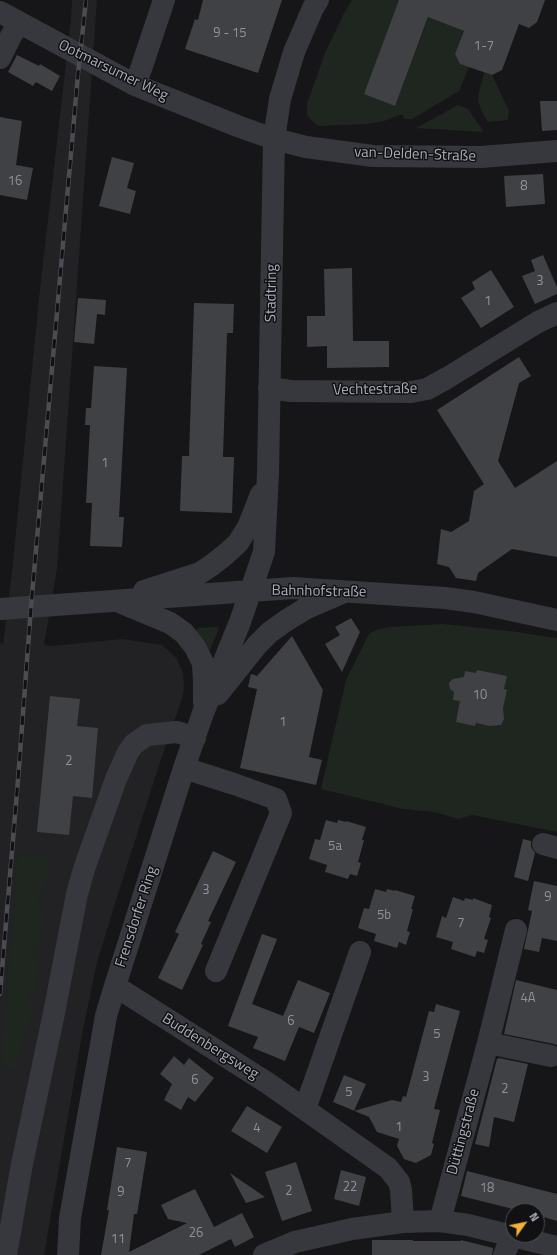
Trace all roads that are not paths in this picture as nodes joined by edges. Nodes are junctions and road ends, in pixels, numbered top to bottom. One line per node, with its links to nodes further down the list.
1 (164, 0): 6 (street)
2 (318, 0): 7 (street, Stadtring)
3 (0, 12): 4 (street, Ootmarsumer Weg)
4 (19, 23): 5 (street); 6 (street, Ootmarsumer Weg)
5 (0, 58)
6 (135, 85): 7 (street, Ootmarsumer Weg)
7 (274, 139): 8 (street, van-Delden-Straße); 10 (street, Stadtring)
8 (557, 151)
9 (557, 313): 10 (street, Vechtestraße)
10 (269, 388): 11 (street, Stadtring)
11 (268, 474): 12 (street, Stadtring); 14 (street)
12 (251, 591): 13 (street, Bahnhofstraße); 14 (street, Bahnhofstraße); 17 (street, Frensdorfer Ring)
13 (347, 591): 16 (street, Bahnhofstraße); 17 (street)
14 (115, 601): 15 (street, Bahnhofstraße); 17 (street)
15 (0, 609)
16 (557, 620)
17 (203, 713): 18 (street, Frensdorfer Ring)
18 (195, 738): 19 (street, Frensdorfer Ring); 31 (street)
19 (184, 768): 22 (street); 23 (street, Frensdorfer Ring)
20 (516, 930): 24 (street, Düttingstraße)
21 (360, 952): 26 (street)
22 (216, 972)
23 (115, 986): 26 (street, Buddenbergsweg); 32 (street, Frensdorfer Ring)
24 (488, 1043): 25 (street); 27 (street, Düttingstraße)
25 (551, 1056)
26 (305, 1109): 28 (street, Buddenbergsweg)
27 (440, 1221): 28 (street); 29 (street)
28 (403, 1222): 33 (street)
29 (508, 1245): 30 (street)
30 (557, 1247)
31 (6, 1255)
32 (68, 1255)
33 (264, 1255)

